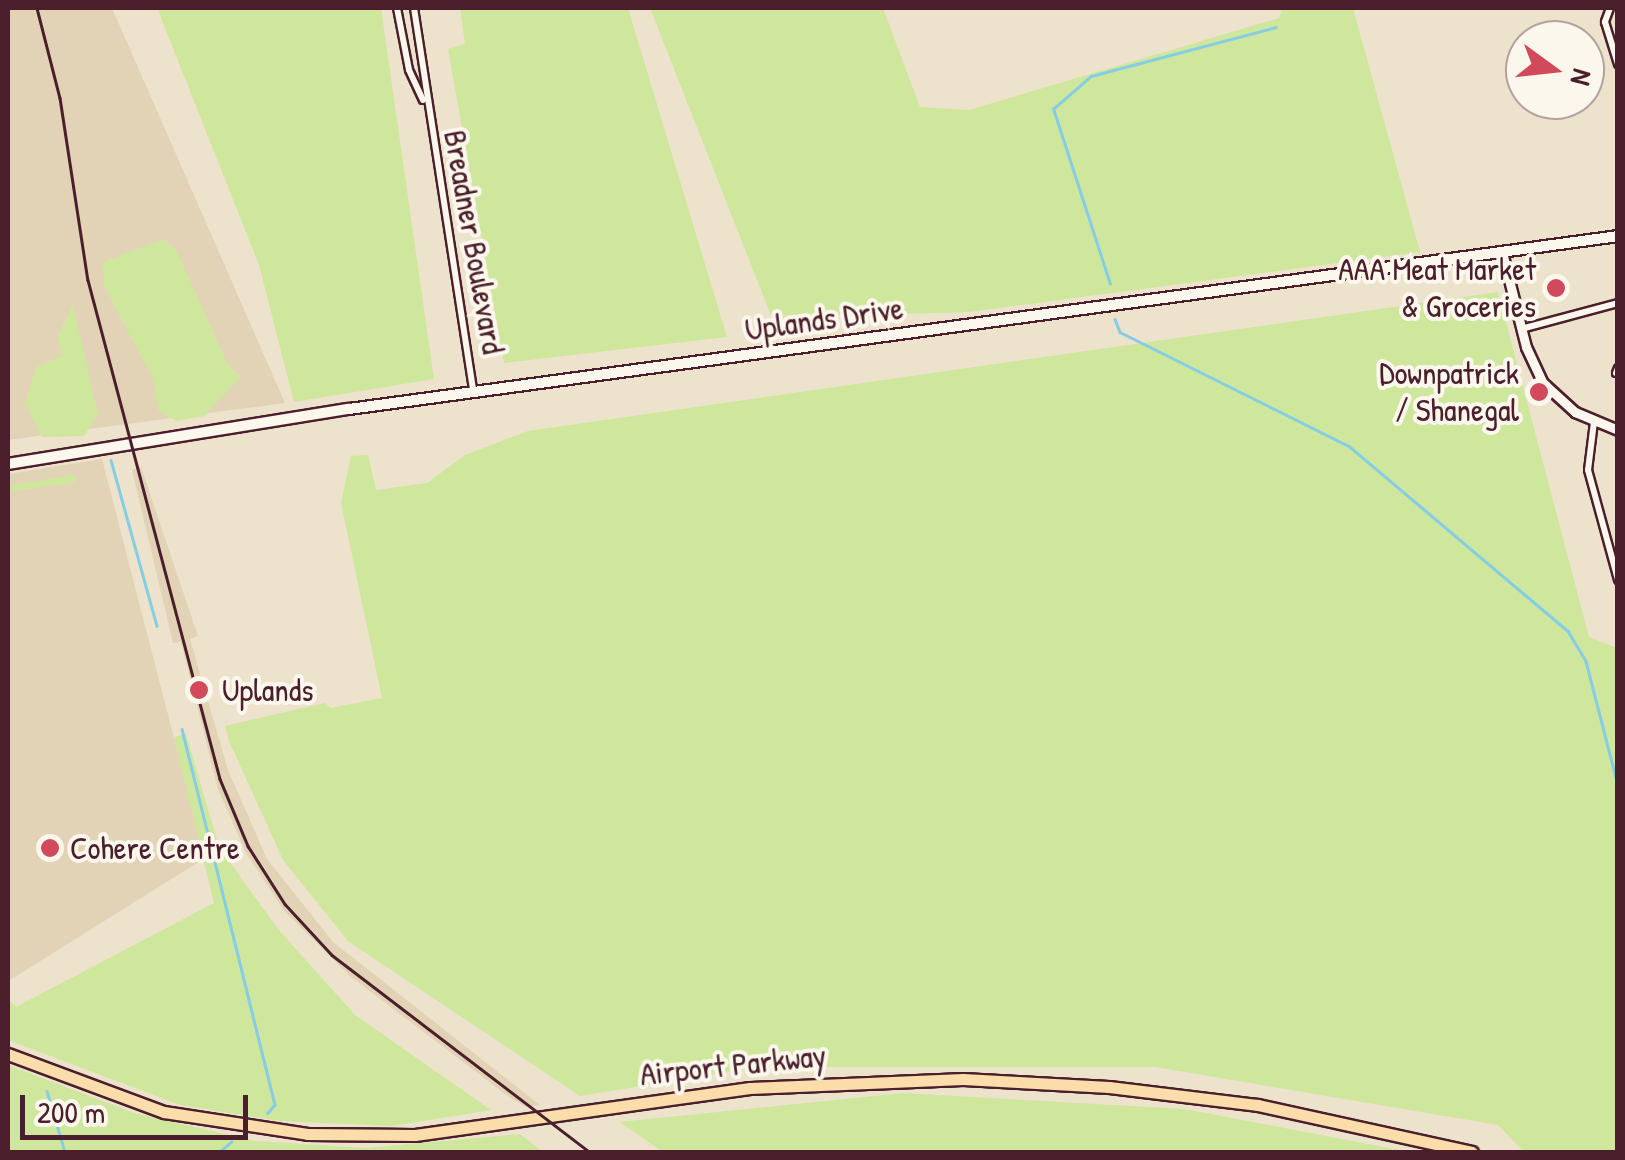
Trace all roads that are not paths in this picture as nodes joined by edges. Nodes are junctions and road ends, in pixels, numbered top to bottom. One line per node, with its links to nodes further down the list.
1 (397, 8): 5 (street, Breadner Boulevard)
2 (414, 8): 5 (street, Breadner Boulevard)
3 (1610, 8): 4 (street)
4 (1618, 64)
5 (424, 101): 10 (street, Breadner Boulevard)
6 (1618, 236): 7 (main road, Uplands Drive)
7 (1502, 252): 9 (street); 10 (main road, Uplands Drive)
8 (1617, 306): 9 (street)
9 (1521, 329): 11 (street)
10 (474, 392): 13 (main road, Uplands Drive)
11 (1594, 422): 12 (street); 14 (street)
12 (1618, 430)
13 (8, 460)
14 (1618, 580)
15 (8, 1054): 16 (highway, Airport Parkway)
16 (1472, 1152)

